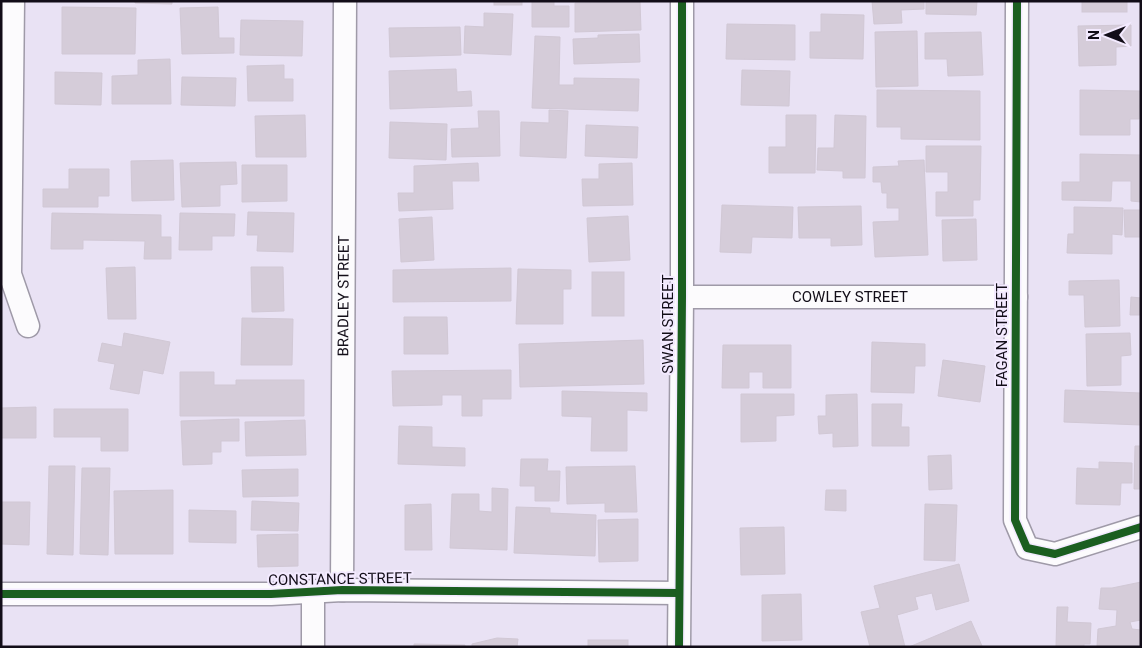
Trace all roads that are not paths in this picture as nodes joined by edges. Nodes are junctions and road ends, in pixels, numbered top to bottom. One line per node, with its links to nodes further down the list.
1 (13, 1): 7 (street)
2 (345, 1): 9 (street, BRADLEY STREET)
3 (682, 1): 5 (street, SWAN STREET)
4 (1017, 1): 6 (street, FAGAN STREET)
5 (682, 297): 6 (street, COWLEY STREET); 11 (street, SWAN STREET)
6 (1016, 297): 8 (street, FAGAN STREET)
7 (28, 326)
8 (1141, 527)
9 (342, 590): 10 (street, CONSTANCE STREET); 11 (street, CONSTANCE STREET)
10 (313, 592): 12 (street, CONSTANCE STREET); 13 (street)
11 (679, 593): 14 (street, SWAN STREET)
12 (1, 594)
13 (313, 647)
14 (679, 647)

